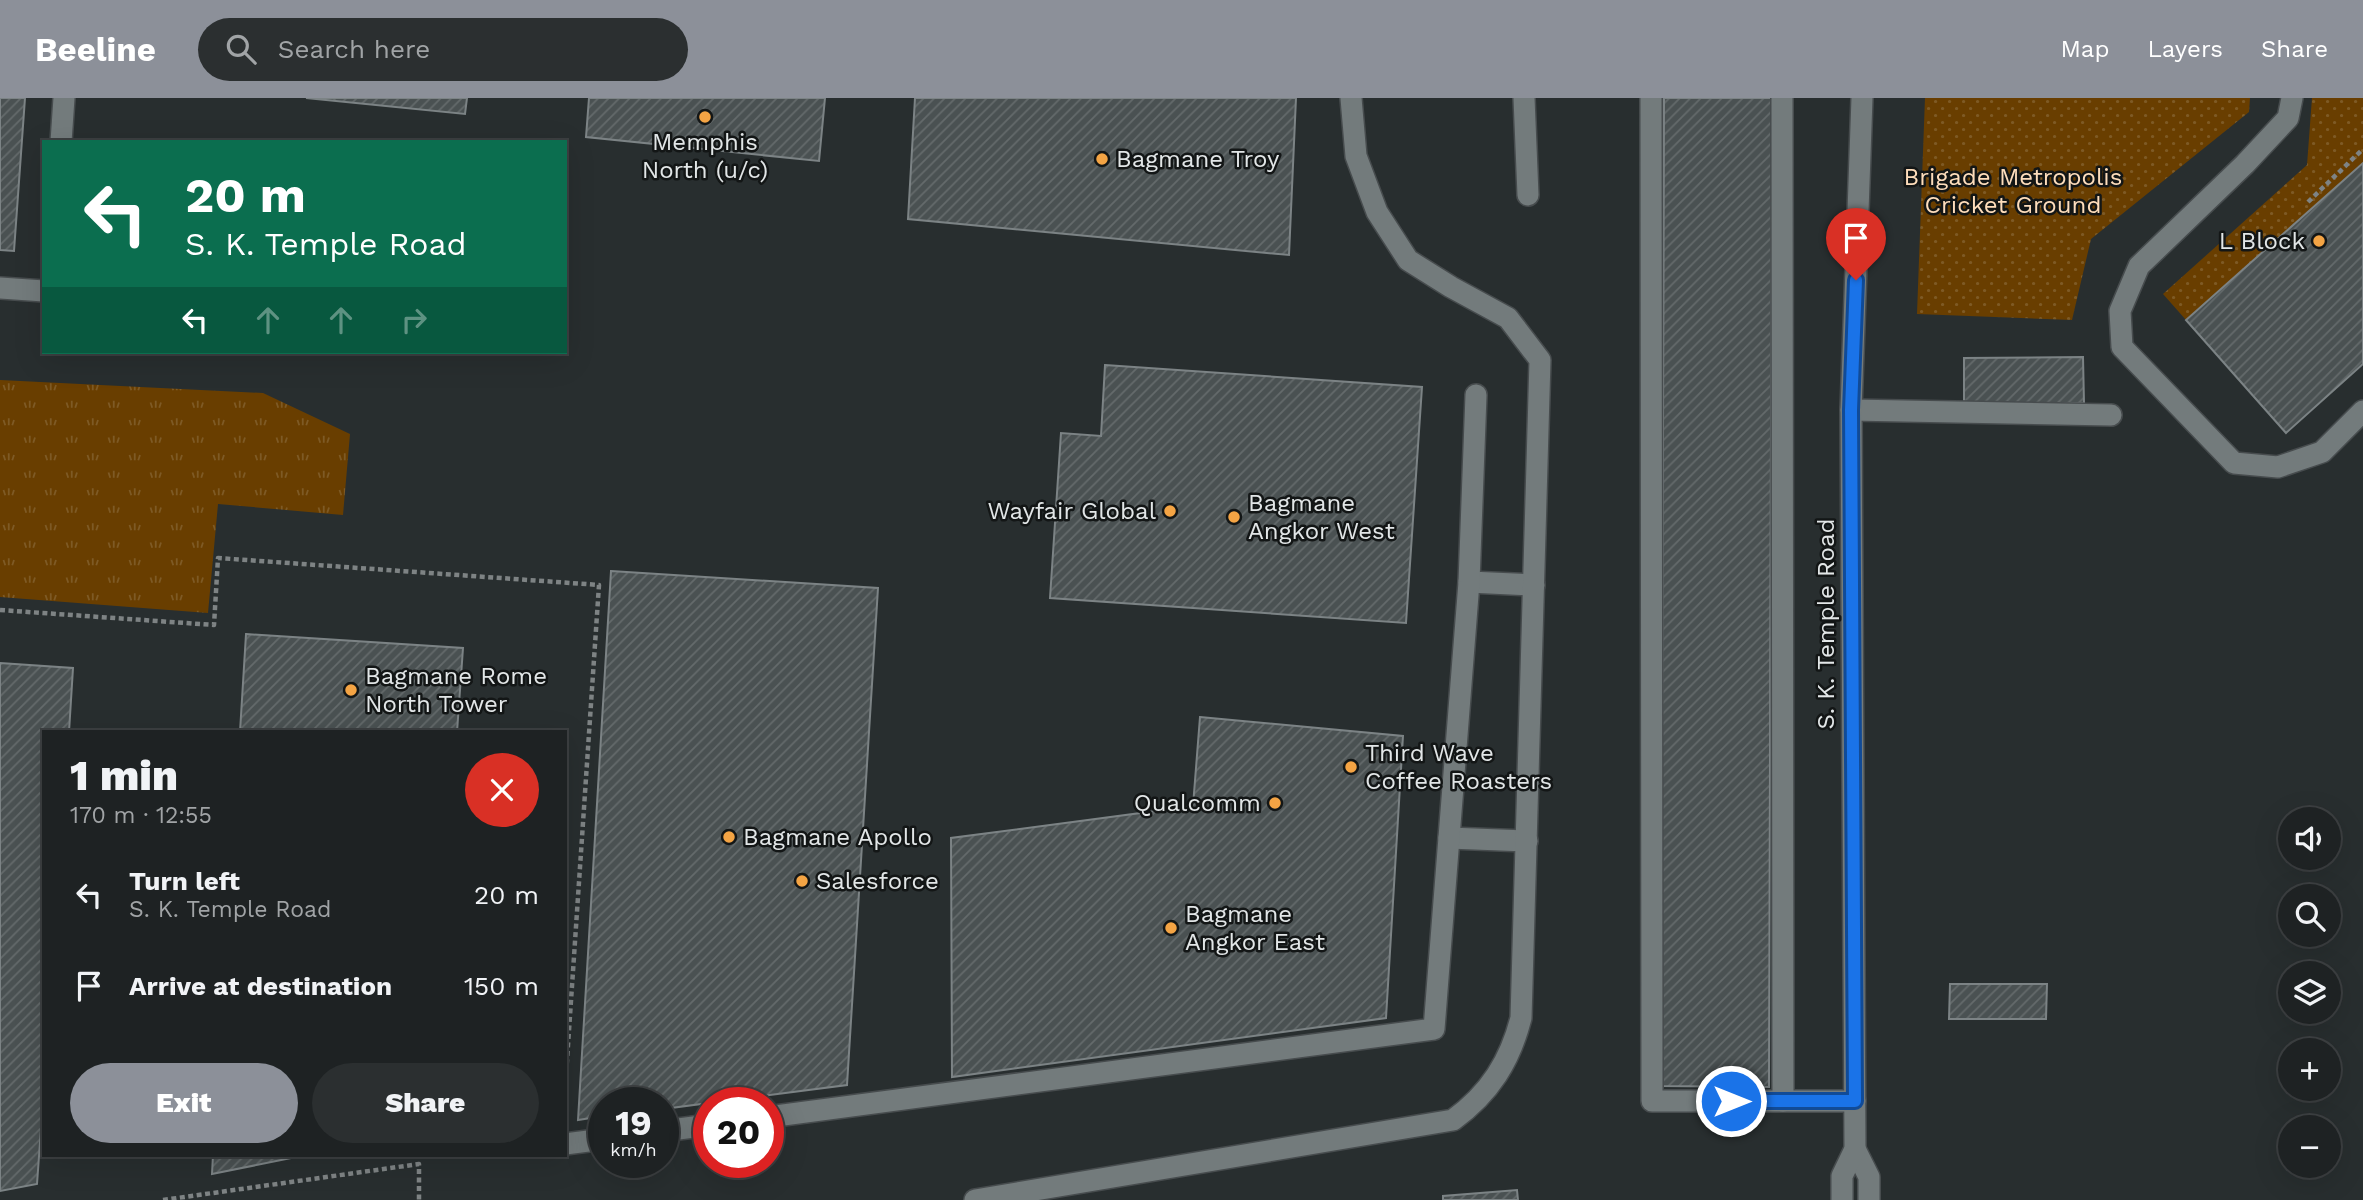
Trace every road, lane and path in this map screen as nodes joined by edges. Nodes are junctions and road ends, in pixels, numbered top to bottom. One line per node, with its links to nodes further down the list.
1 (64, 98): 8 (street)
2 (1350, 98): 19 (street)
3 (1524, 98): 10 (street)
4 (1651, 98): 24 (street)
5 (1782, 98): 24 (street)
6 (1862, 98): 15 (street, S. K. Temple Road)
7 (2292, 98): 16 (street)
8 (61, 140)
9 (2363, 149): 11 (path)
10 (1528, 195)
11 (2308, 202)
12 (0, 288): 13 (street)
13 (42, 291)
14 (1476, 395): 18 (street)
15 (1851, 410): 17 (street); 25 (street, S. K. Temple Road)
16 (2363, 411)
17 (2111, 415)
18 (1469, 582): 19 (street); 21 (street)
19 (1534, 585): 22 (street)
20 (0, 610): 23 (path)
21 (1449, 838): 22 (street); 26 (street)
22 (1527, 841): 32 (street)
23 (567, 1060)
24 (1783, 1101): 25 (street)
25 (1855, 1101): 29 (street, S. K. Temple Road)
26 (784, 1115)
27 (588, 1141): 28 (street)
28 (567, 1144)
29 (1855, 1149): 33 (street, S. K. Temple Road); 34 (street, S. K. Temple Road)
30 (163, 1200): 31 (path)
31 (419, 1200)
32 (975, 1200)
33 (1842, 1200)
34 (1869, 1200)

